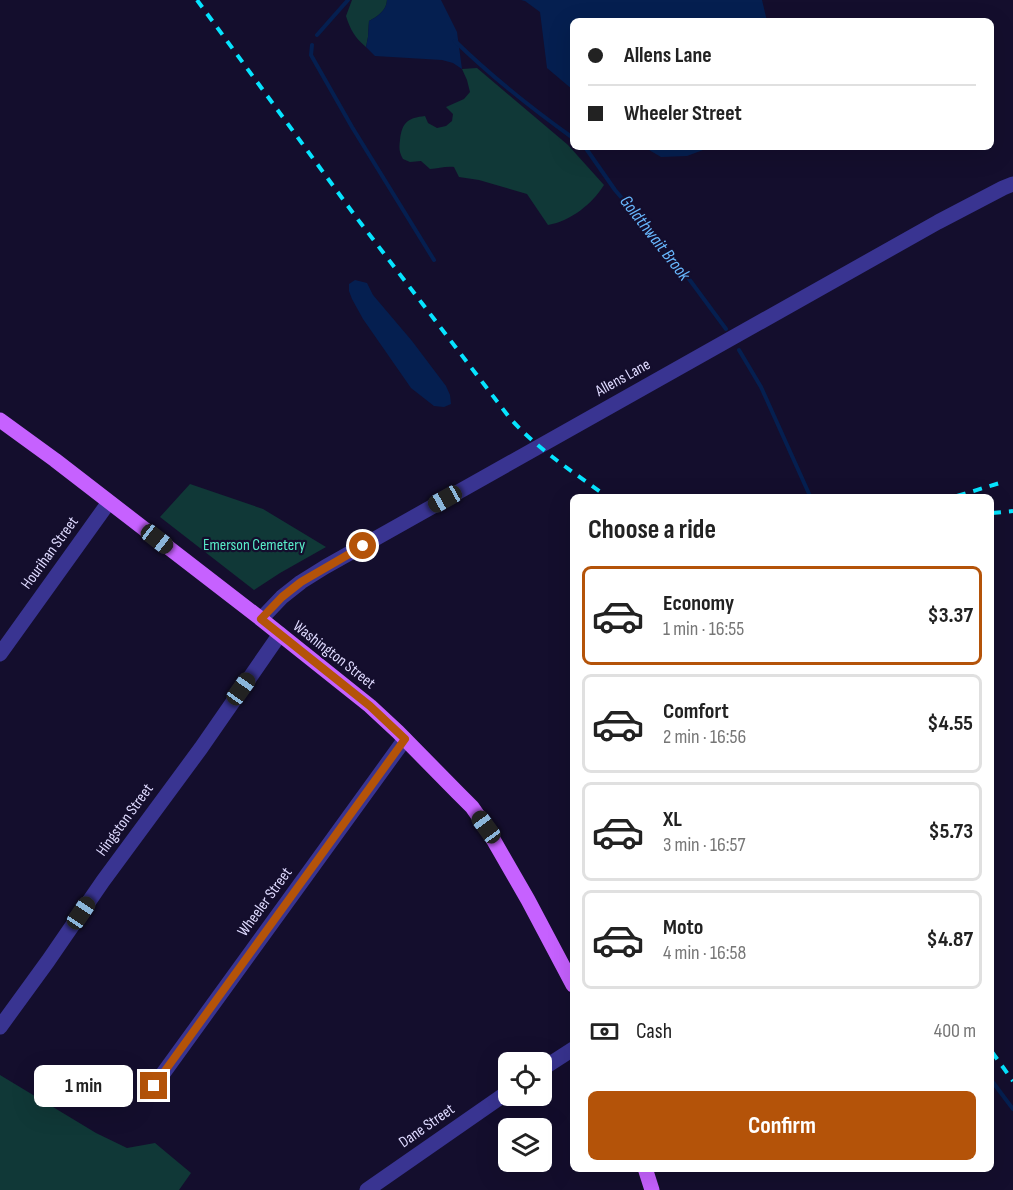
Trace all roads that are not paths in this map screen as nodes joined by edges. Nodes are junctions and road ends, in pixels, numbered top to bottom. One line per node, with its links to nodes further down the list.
1 (1013, 184): 4 (street, Allens Lane)
2 (0, 420): 3 (main road, Washington Street)
3 (109, 502): 4 (main road, Washington Street); 6 (street, Hourihan Street)
4 (261, 619): 5 (main road, Washington Street)
5 (280, 634): 7 (main road, Washington Street); 9 (street, Hingston Street)
6 (0, 654)
7 (405, 739): 8 (main road, Washington Street); 12 (street, Wheeler Street)
8 (570, 979)
9 (0, 1027)
10 (570, 1051): 11 (street)
11 (552, 1063)
12 (154, 1086)
13 (498, 1099): 15 (street, Dane Street)
14 (646, 1172): 16 (main road)
15 (367, 1190)
16 (652, 1190)

